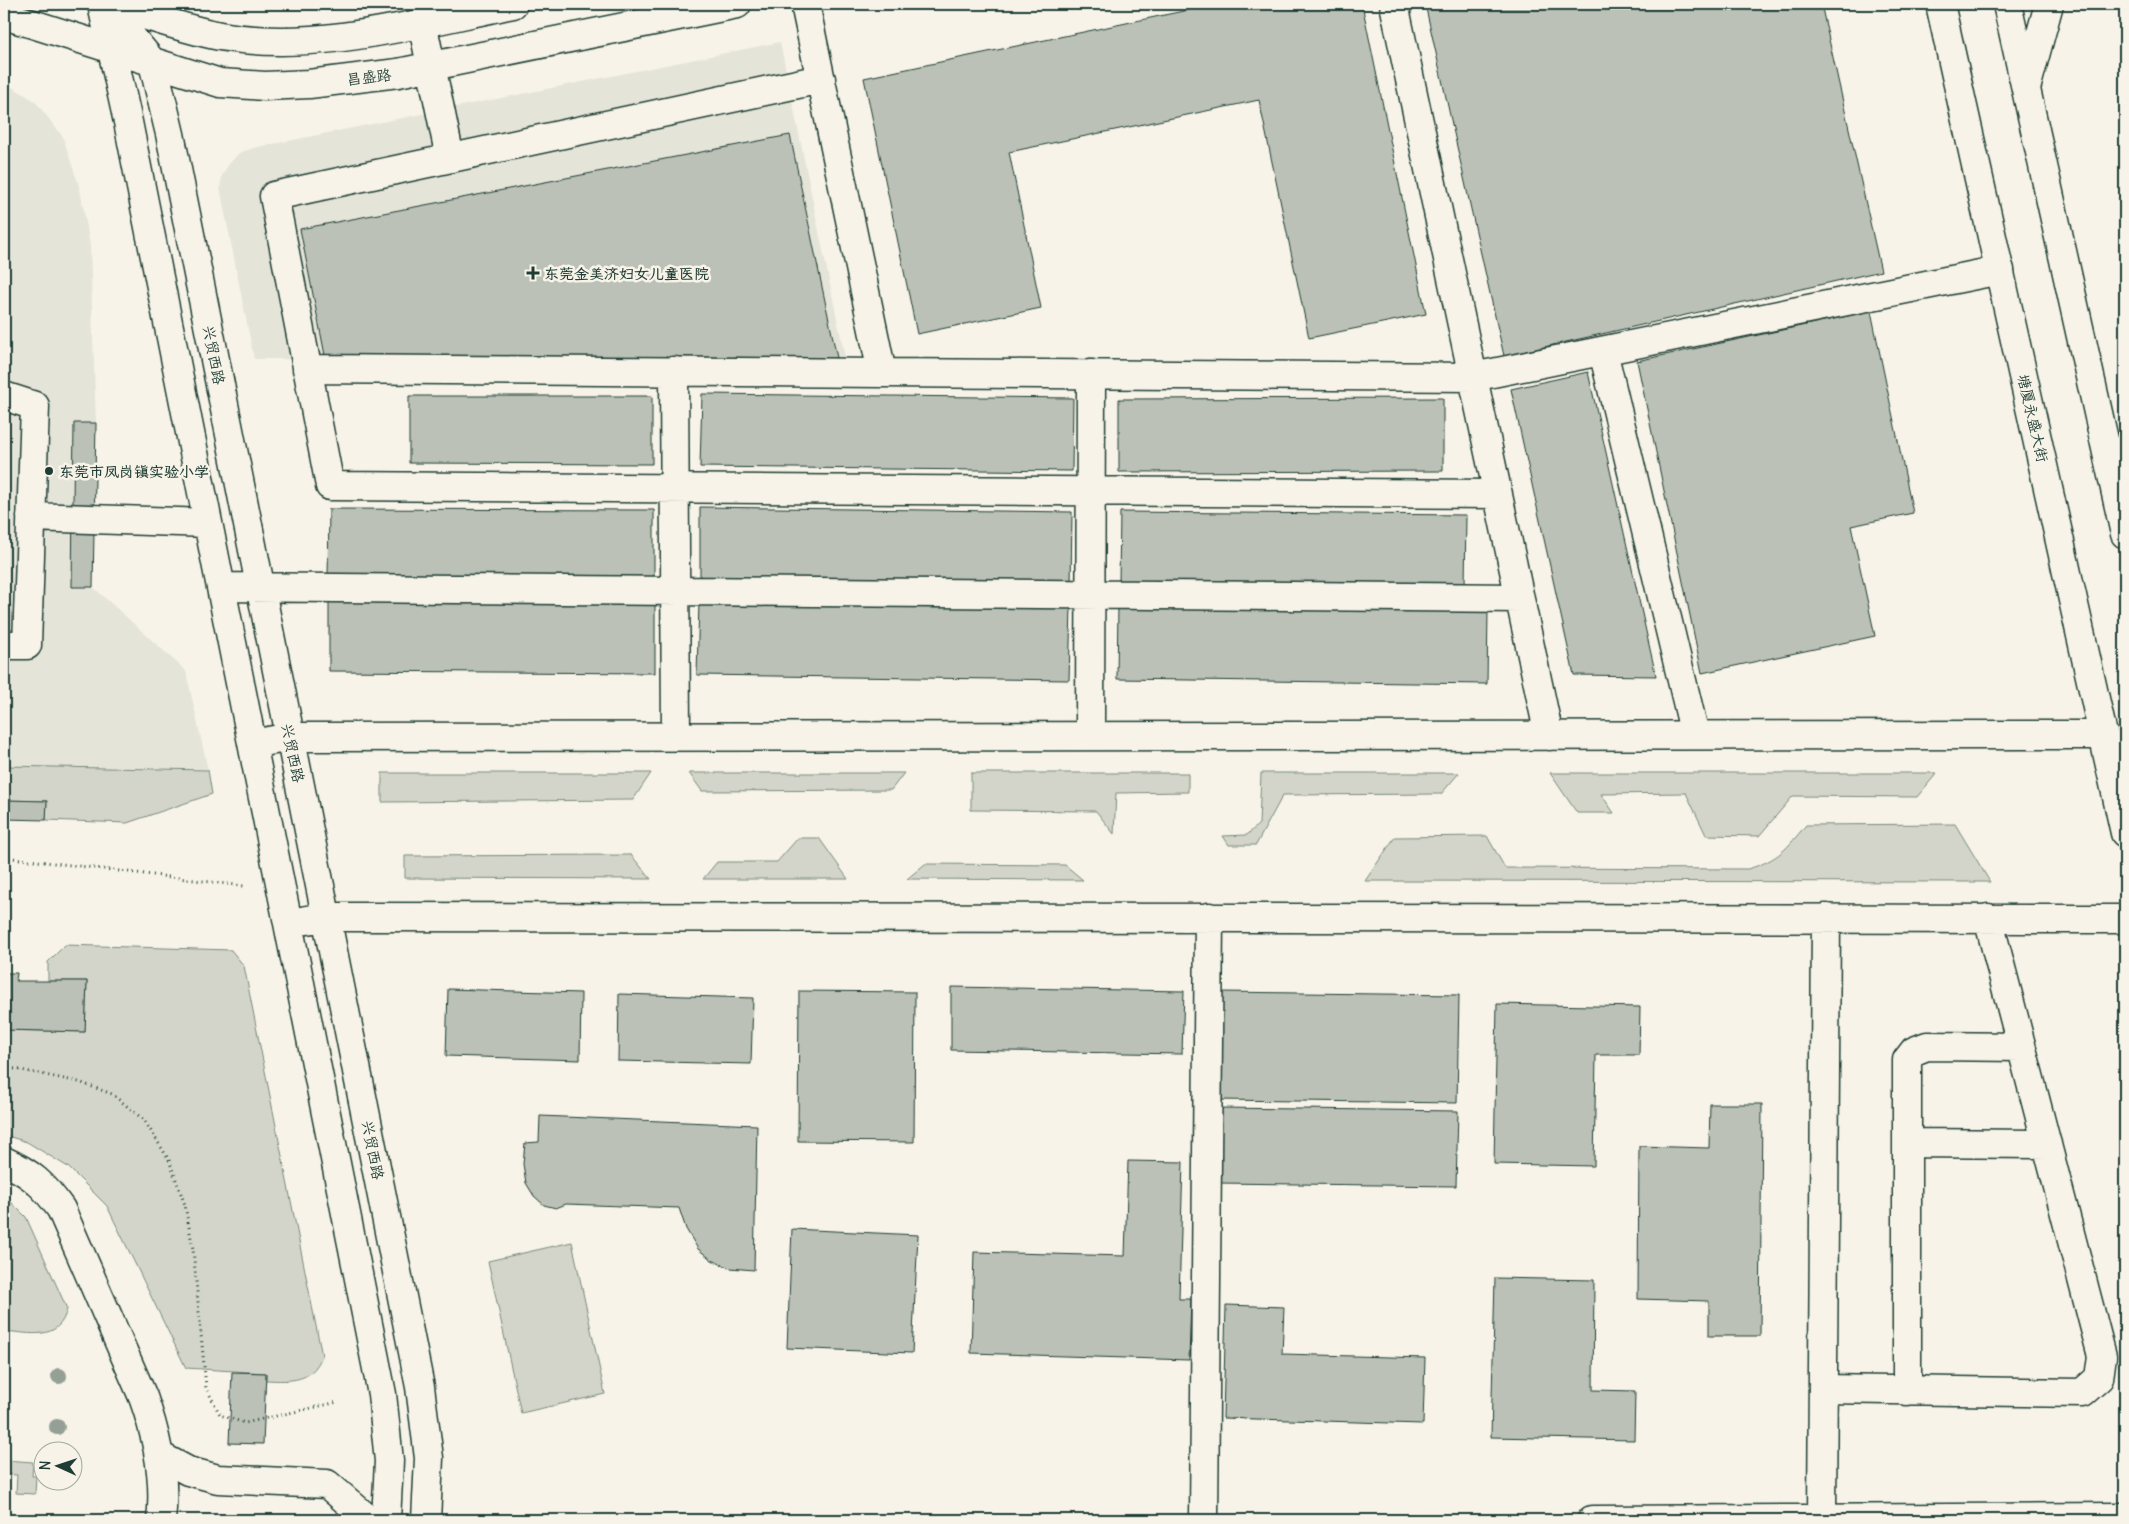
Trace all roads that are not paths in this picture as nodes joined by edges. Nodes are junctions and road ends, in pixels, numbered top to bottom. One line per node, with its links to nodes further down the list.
1 (103, 4): 12 (street, 兴贸西路); 13 (street, 兴贸西路)
2 (110, 4): 11 (street)
3 (514, 4): 11 (street)
4 (738, 4): 14 (street, 昌盛路)
5 (805, 4): 15 (street)
6 (1394, 4): 24 (street)
7 (1940, 4): 18 (street, 塘厦永盛大街)
8 (2007, 4): 16 (street)
9 (2049, 4): 16 (street)
10 (4, 15): 12 (street, 昌盛路)
11 (422, 22): 14 (street)
12 (112, 50): 13 (street, 昌盛路); 30 (street, 兴贸西路)
13 (153, 63): 14 (street, 昌盛路); 33 (street, 兴贸西路)
14 (431, 66): 17 (street)
15 (821, 79): 17 (street); 22 (street)
16 (2026, 88): 31 (street)
17 (450, 158): 20 (street)
18 (2000, 270): 19 (street); 39 (street, 塘厦永盛大街)
19 (1603, 351): 24 (street); 38 (street)
20 (308, 370): 21 (street); 26 (street)
21 (674, 372): 22 (street); 26 (street)
22 (882, 372): 23 (street)
23 (1091, 374): 24 (street); 27 (street)
24 (1473, 377): 28 (street)
25 (4, 396): 29 (street)
26 (674, 488): 27 (street); 34 (street)
27 (1091, 492): 28 (street); 35 (street)
28 (1498, 494): 36 (street)
29 (32, 517): 30 (street); 37 (street)
30 (208, 523): 32 (street, 兴贸西路)
31 (2125, 534)
32 (221, 587): 33 (street); 44 (street, 兴贸西路)
33 (261, 588): 34 (street); 43 (street, 兴贸西路)
34 (675, 591): 35 (street); 40 (street)
35 (1090, 595): 36 (street); 41 (street)
36 (1520, 598): 42 (street)
37 (4, 645)
38 (1695, 735): 39 (street); 42 (street)
39 (2104, 735): 45 (street, 塘厦永盛大街)
40 (676, 736): 41 (street); 43 (street)
41 (1090, 736): 42 (street)
42 (1549, 736)
43 (290, 737): 44 (street); 46 (street, 兴贸西路)
44 (253, 744): 51 (street, 兴贸西路)
45 (2125, 832)
46 (326, 917): 47 (street); 51 (street); 64 (street, 兴贸西路)
47 (1209, 917): 48 (street); 65 (street)
48 (1826, 918): 49 (street); 56 (street)
49 (1988, 918): 50 (street); 52 (street)
50 (2125, 919)
51 (288, 923): 63 (street, 兴贸西路)
52 (2021, 1047): 53 (street); 54 (street)
53 (1907, 1143): 54 (street); 57 (street)
54 (2047, 1144): 57 (street)
55 (4, 1161): 58 (street)
56 (1823, 1390): 57 (street); 60 (street)
57 (1906, 1391)
58 (160, 1456): 61 (street); 62 (street)
59 (2125, 1517): 60 (street)
60 (1822, 1519): 66 (street)
61 (162, 1520)
62 (368, 1520)
63 (386, 1520)
64 (426, 1520)
65 (1204, 1520)
66 (1592, 1520)

